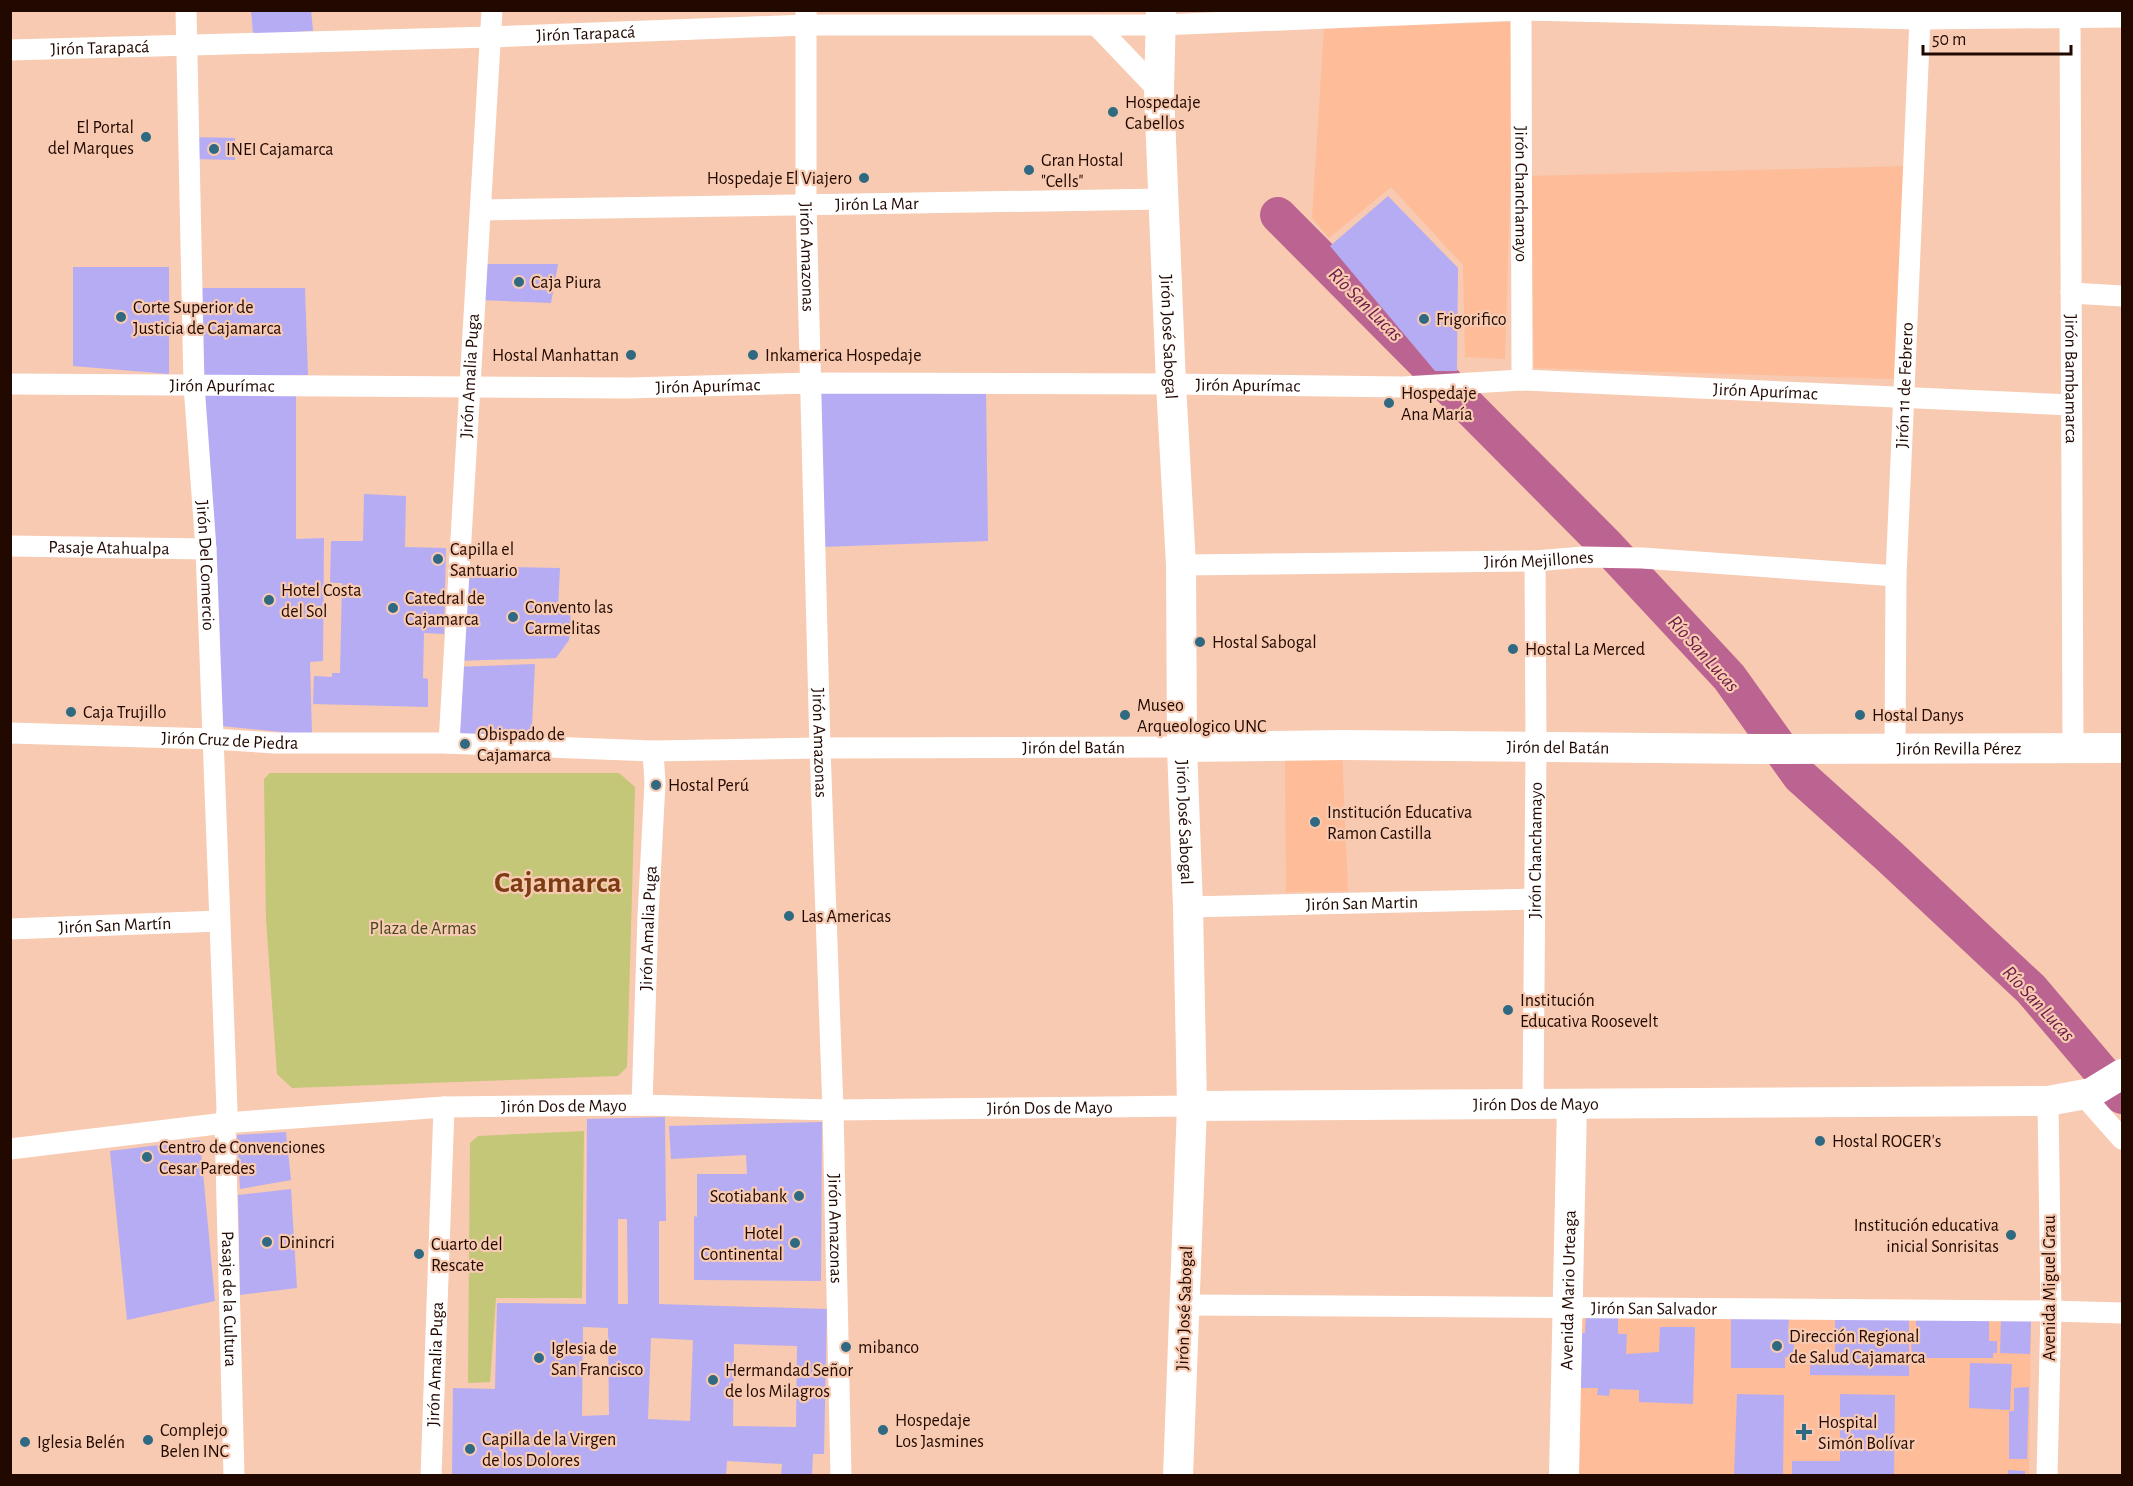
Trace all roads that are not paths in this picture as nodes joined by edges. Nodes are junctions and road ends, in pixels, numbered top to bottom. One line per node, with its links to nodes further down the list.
1 (186, 10): 11 (street, Jirón Del Comercio)
2 (492, 10): 10 (street, Jirón Amalia Puga)
3 (1521, 10): 7 (street, Jirón Tarapacá); 8 (street, Jirón Tarapacá); 19 (street, Jirón Chanchamayo)
4 (2070, 14): 5 (street, Jirón Tarapacá); 8 (street, Jirón Tarapacá); 17 (street, Jirón Bambamarca)
5 (2122, 17)
6 (806, 18): 9 (street, Jirón Tarapacá); 10 (street, Jirón Tarapacá); 15 (street, Jirón Amazonas)
7 (1161, 18): 9 (street, Jirón Tarapacá); 13 (street, Jirón José Sabogal)
8 (1920, 19): 25 (street, Jirón 11 de Febrero)
9 (1096, 25): 13 (street)
10 (490, 37): 11 (street, Jirón Tarapacá); 16 (street, Jirón Amalia Puga)
11 (186, 44): 12 (street, Jirón Tarapacá); 23 (street, Jirón Del Comercio)
12 (10, 50)
13 (1159, 91): 14 (street, Jirón José Sabogal)
14 (1164, 199): 15 (street, Jirón La Mar); 22 (street, Jirón José Sabogal)
15 (806, 204): 16 (street, Jirón La Mar); 20 (street, Jirón Amazonas)
16 (481, 210): 24 (street, Jirón Amalia Puga)
17 (2071, 292): 18 (street); 26 (street, Jirón Bambamarca)
18 (2122, 296)
19 (1522, 380): 22 (street, Jirón Apurímac); 25 (street, Jirón Apurímac)
20 (811, 383): 22 (street, Jirón Apurímac); 24 (street, Jirón Apurímac); 36 (street, Jirón Amazonas)
21 (10, 384): 23 (street, Jirón Apurímac)
22 (1171, 384): 30 (street, Jirón José Sabogal)
23 (194, 385): 24 (street, Jirón Apurímac); 28 (street, Jirón Del Comercio)
24 (468, 386): 34 (street, Jirón Amalia Puga)
25 (1902, 397): 26 (street, Jirón Apurímac); 31 (street, Jirón 11 de Febrero)
26 (2072, 405): 39 (street, Jirón Bambamarca)
27 (10, 546): 28 (street, Pasaje Atahualpa)
28 (206, 549): 33 (street, Jirón Del Comercio)
29 (1535, 561): 30 (street, Jirón Mejillones); 31 (street, Jirón Mejillones); 37 (street, Jirón Chanchamayo)
30 (1181, 565): 35 (street, Jirón José Sabogal)
31 (1896, 576): 41 (street, Jirón 11 de Febrero)
32 (10, 733): 33 (street, Jirón Cruz de Piedra)
33 (213, 739): 34 (street, Jirón Cruz de Piedra); 45 (street, Jirón Del Comercio)
34 (449, 743): 42 (street, Jirón del Batán)
35 (1182, 747): 36 (street, Jirón del Batán); 37 (street, Jirón del Batán); 44 (street, Jirón José Sabogal)
36 (820, 748): 42 (street, Jirón del Batán); 55 (street, Jirón Amazonas)
37 (1536, 748): 38 (street, Jirón del Batán); 43 (street, Jirón Chanchamayo)
38 (1781, 748): 41 (street, Jirón Revilla Pérez)
39 (2073, 748): 40 (street, Jirón Revilla Pérez); 41 (street, Jirón Revilla Pérez)
40 (2122, 748)
41 (1895, 749)
42 (653, 751): 52 (street, Jirón Amalia Puga)
43 (1534, 898): 44 (street, Jirón San Martin); 50 (street, Jirón Chanchamayo)
44 (1188, 907): 53 (street, Jirón José Sabogal)
45 (219, 921): 46 (street, Jirón San Martín); 56 (street, Jirón Del Comercio)
46 (10, 929)
47 (2122, 1074): 48 (street)
48 (2087, 1094): 49 (street, Jirón Dos de Mayo); 57 (street)
49 (2048, 1101): 51 (street, Jirón Dos de Mayo); 61 (street, Avenida Miguel Grau)
50 (1533, 1104): 51 (street, Jirón Dos de Mayo); 53 (street, Jirón Dos de Mayo)
51 (1572, 1104): 60 (street, Avenida Mario Urteaga)
52 (642, 1105): 54 (street, Jirón Dos de Mayo); 55 (street, Jirón Dos de Mayo)
53 (1192, 1106): 55 (street, Jirón Dos de Mayo); 59 (street, Jirón José Sabogal)
54 (444, 1107): 56 (street, Jirón Dos de Mayo); 64 (street, Jirón Amalia Puga)
55 (833, 1110): 65 (street, Jirón Amazonas)
56 (225, 1122): 58 (street, Jirón Dos de Mayo); 63 (street, Pasaje de la Cultura)
57 (2122, 1139)
58 (10, 1149)
59 (1184, 1305): 60 (street, Jirón San Salvador); 66 (street, Jirón José Sabogal)
60 (1569, 1308): 61 (street, Jirón San Salvador); 67 (street, Avenida Mario Urteaga)
61 (2051, 1311): 62 (street, Jirón San Salvador); 68 (street, Avenida Miguel Grau)
62 (2122, 1313)
63 (234, 1476)
64 (431, 1476)
65 (841, 1476)
66 (1178, 1476)
67 (1564, 1476)
68 (2047, 1476)

